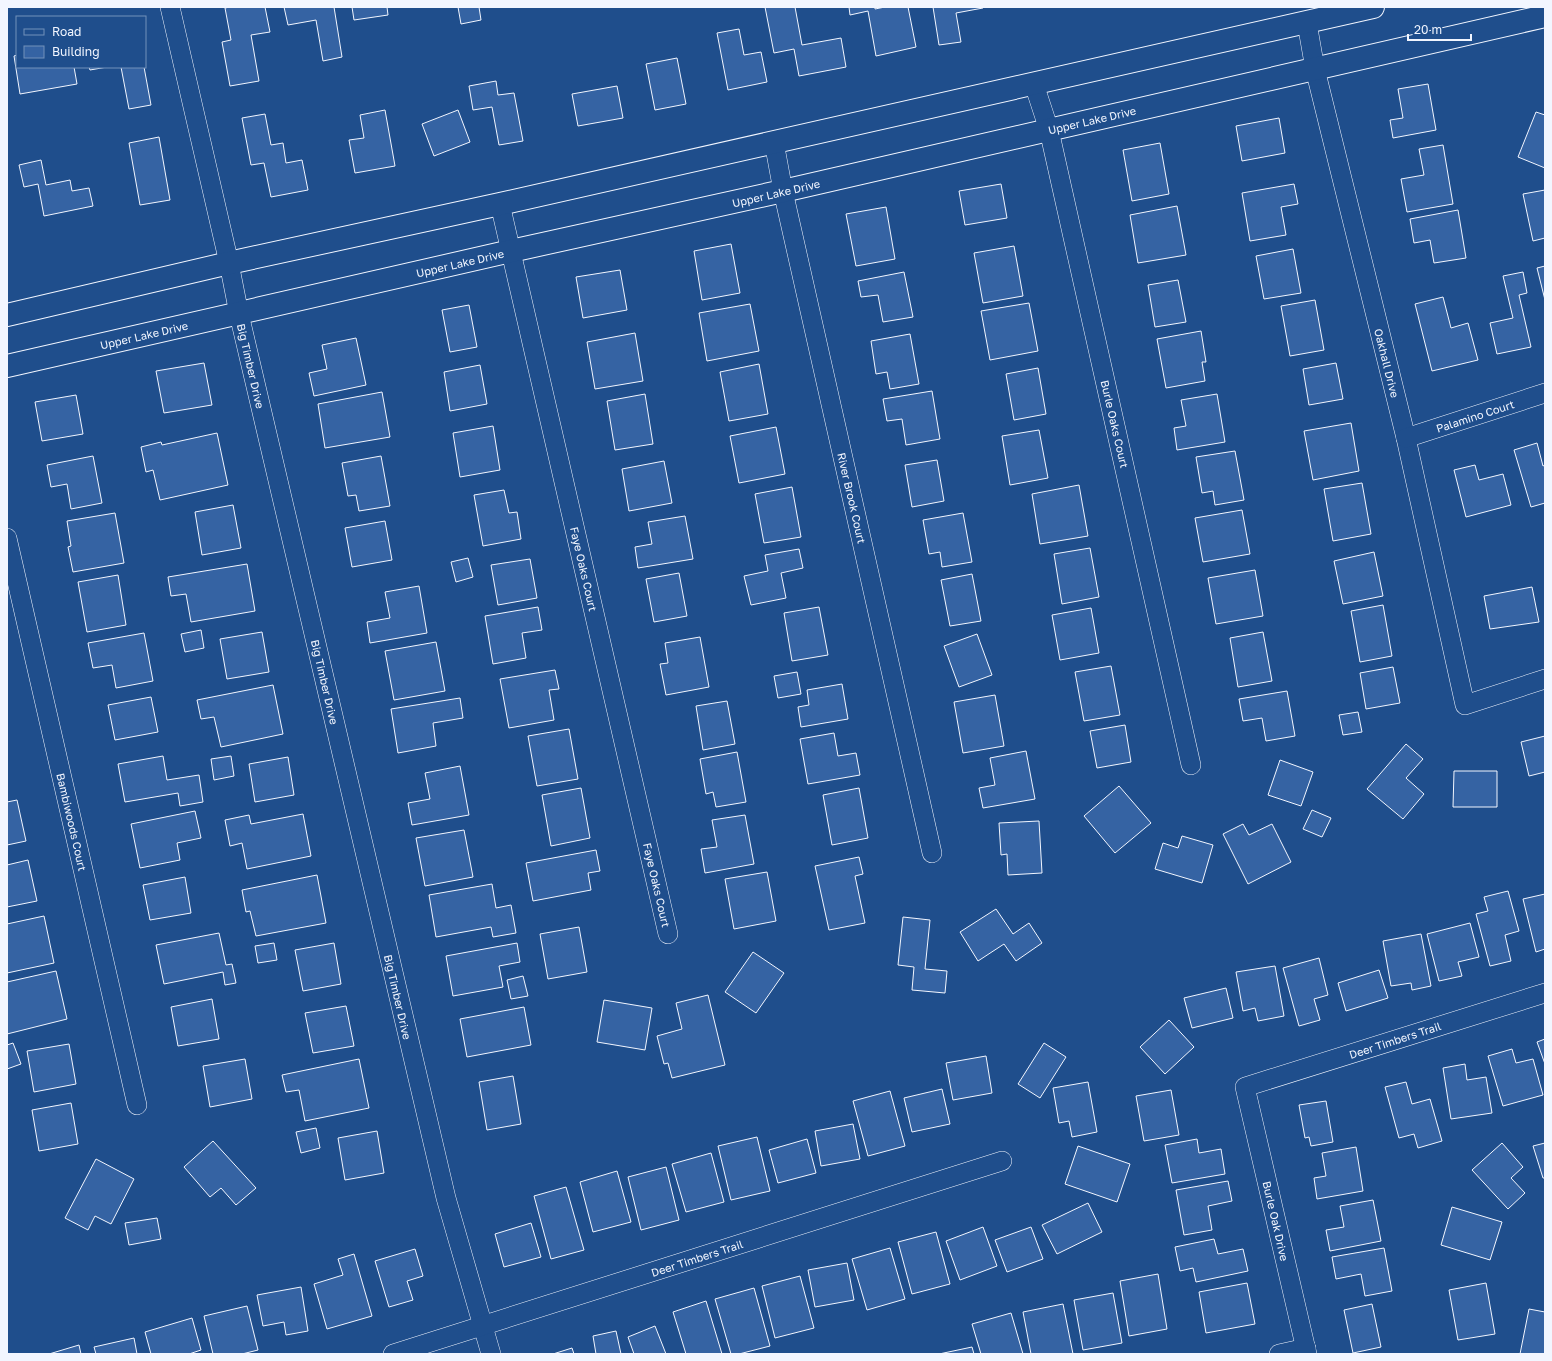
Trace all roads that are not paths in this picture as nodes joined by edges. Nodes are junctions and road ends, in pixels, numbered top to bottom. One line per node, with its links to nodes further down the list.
1 (170, 7): 12 (street, Big Timber Drive)
2 (1373, 7): 4 (street)
3 (1545, 16): 5 (street, Upper Lake Drive)
4 (1307, 23): 5 (street, Oakhall Drive); 6 (street)
5 (1315, 69): 7 (street, Upper Lake Drive); 17 (street, Oakhall Drive)
6 (1034, 84): 7 (street, Burle Oaks Court); 8 (street)
7 (1049, 130): 9 (street, Upper Lake Drive); 20 (street, Burle Oaks Court)
8 (774, 142): 9 (street, River Brook Court); 10 (street)
9 (783, 191): 11 (street, Upper Lake Drive); 21 (street, River Brook Court)
10 (500, 204): 11 (street, Faye Oaks Court); 12 (street)
11 (511, 251): 13 (street, Upper Lake Drive); 22 (street, Faye Oaks Court)
12 (229, 263): 13 (street, Big Timber Drive); 14 (street)
13 (239, 314): 15 (street, Upper Lake Drive); 27 (street, Big Timber Drive)
14 (7, 316)
15 (7, 366)
16 (1545, 394): 17 (street, Palamino Court)
17 (1406, 438): 19 (street, Oakhall Drive)
18 (7, 538): 25 (street, Bambiwoods Court)
19 (1545, 679)
20 (1191, 765)
21 (932, 853)
22 (668, 934)
23 (1545, 992): 24 (street, Deer Timbers Trail)
24 (1245, 1087): 28 (street, Burle Oak Drive)
25 (137, 1105)
26 (1002, 1161): 27 (street, Deer Timbers Trail)
27 (482, 1326): 29 (street, Deer Timbers Trail); 30 (street, Big Timber Drive)
28 (1306, 1351): 31 (street)
29 (393, 1354)
30 (491, 1354)
31 (1279, 1354)

